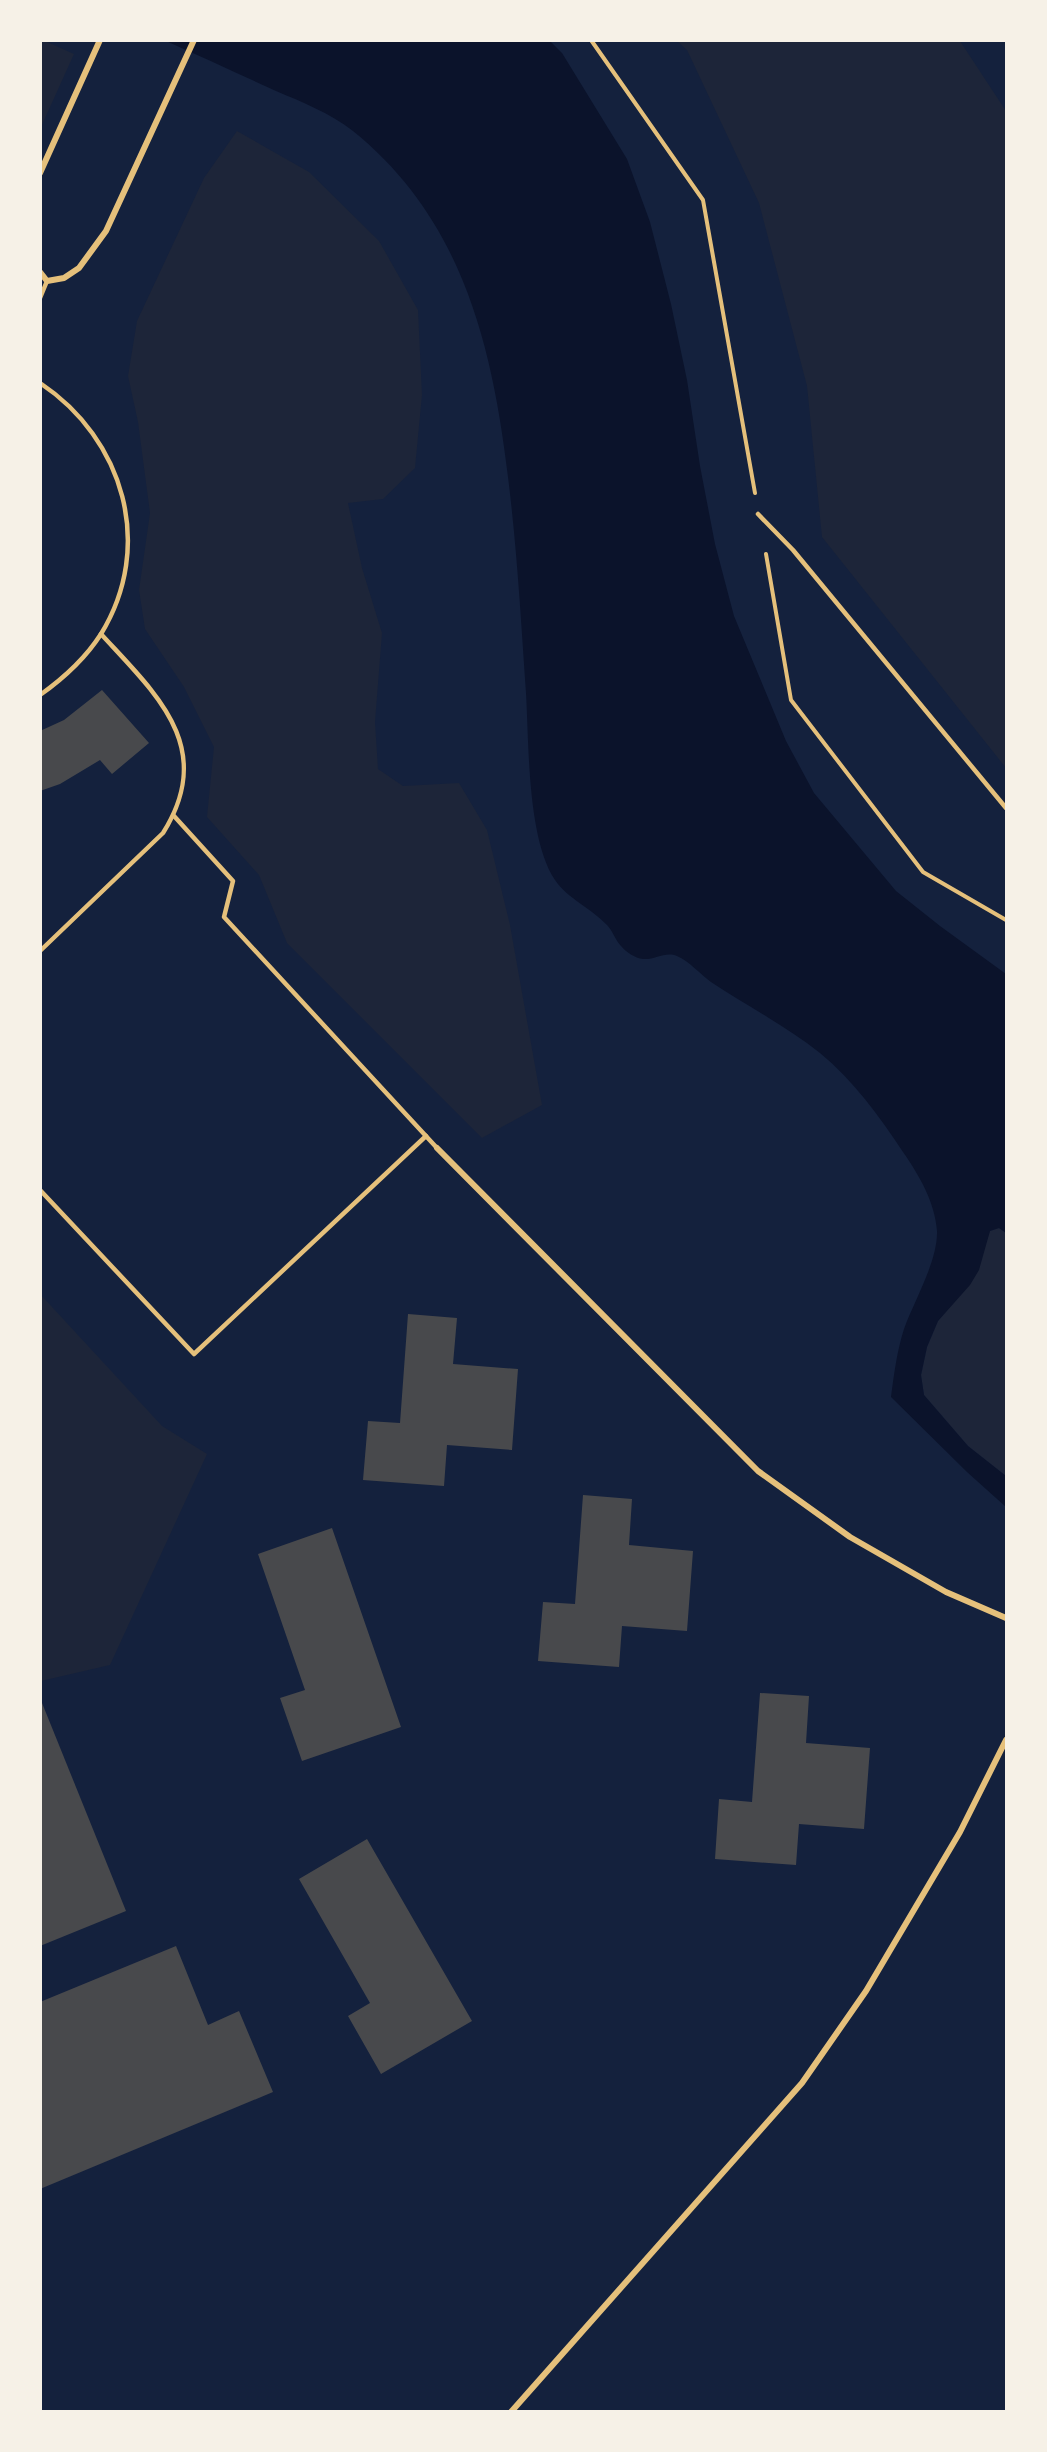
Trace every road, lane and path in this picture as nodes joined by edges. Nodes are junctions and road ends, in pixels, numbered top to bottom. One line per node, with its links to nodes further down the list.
1 (100, 40): 3 (street)
2 (194, 40): 5 (street)
3 (40, 173)
4 (40, 272): 5 (street)
5 (47, 281): 6 (lane)
6 (40, 298)
7 (40, 383): 9 (lane)
8 (759, 514): 11 (lane)
9 (101, 634): 10 (lane); 12 (lane)
10 (40, 695)
11 (1006, 808)
12 (174, 816): 13 (lane); 14 (lane)
13 (40, 951)
14 (426, 1136): 15 (lane); 16 (lane)
15 (437, 1148): 17 (street)
16 (40, 1190)
17 (1006, 1618)
18 (1006, 1740): 19 (street)
19 (511, 2412)

